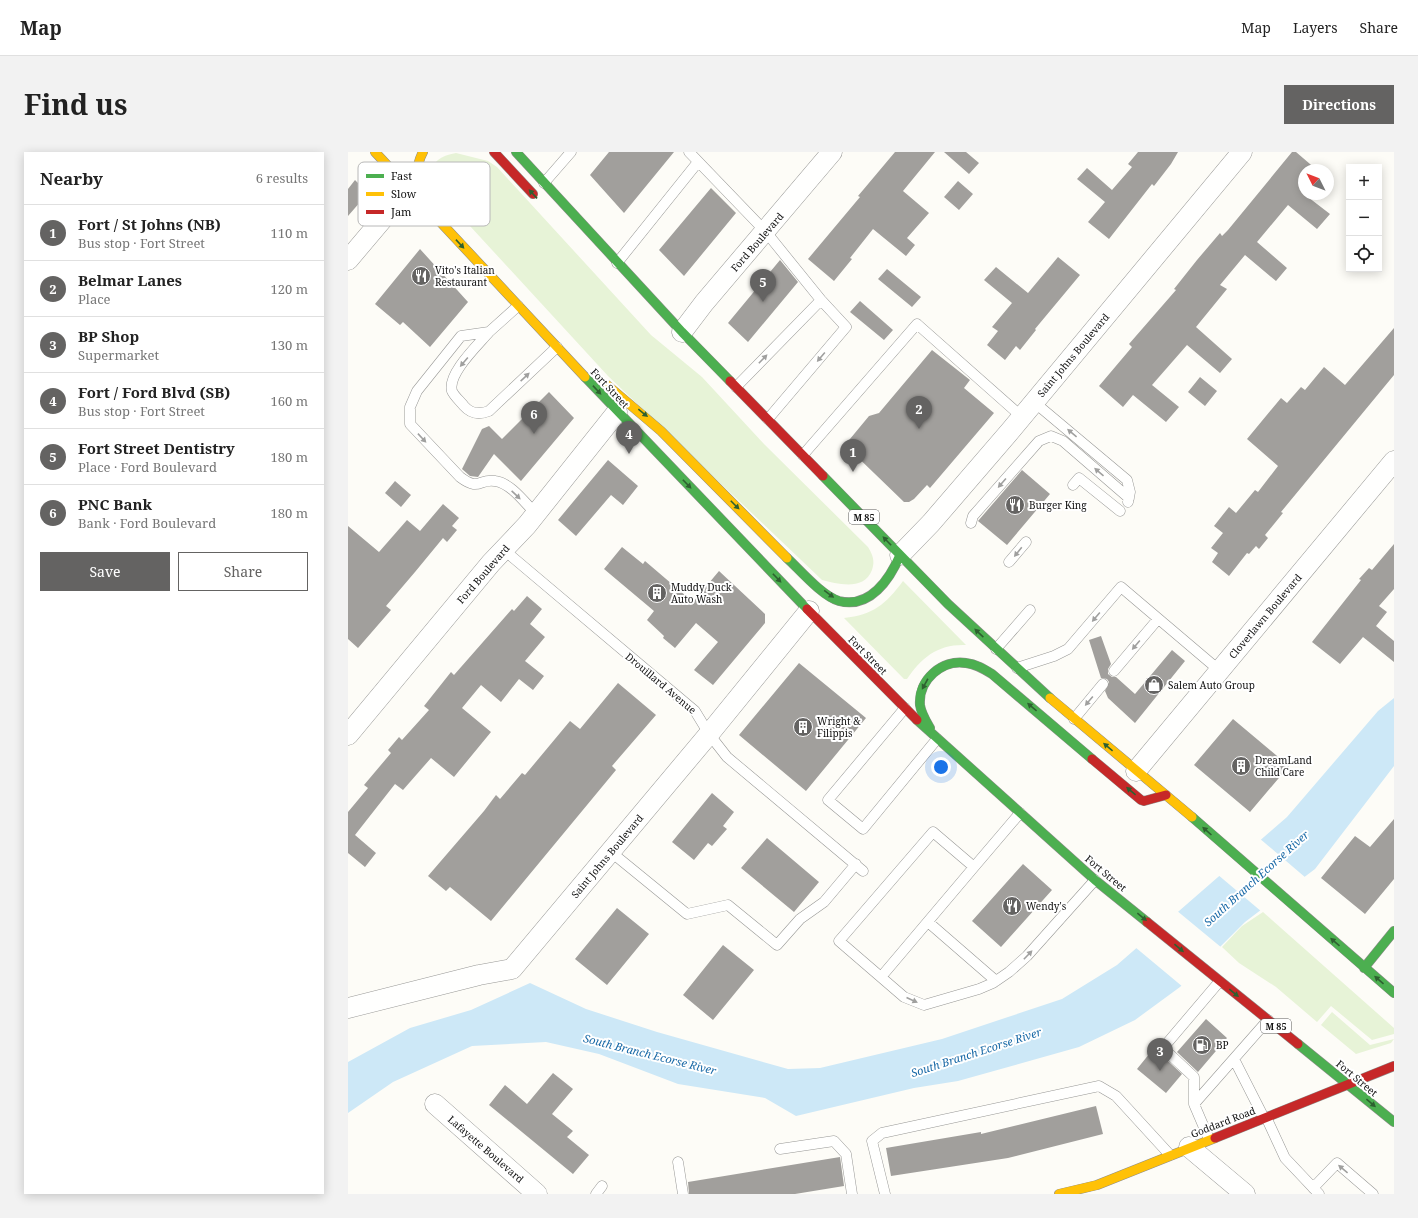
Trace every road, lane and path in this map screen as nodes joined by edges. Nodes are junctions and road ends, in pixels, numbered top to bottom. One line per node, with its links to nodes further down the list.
1 (375, 152): 9 (main road, Fort Street / M 85)
2 (422, 152): 10 (main road)
3 (494, 152): 13 (main road, one-way to 3)
4 (516, 152): 12 (main road, M 85)
5 (571, 152): 12 (lane)
6 (689, 152): 11 (lane)
7 (832, 152): 16 (street, Ford Boulevard)
8 (1242, 152): 26 (street, Saint Johns Boulevard)
9 (384, 162)
10 (417, 162)
11 (698, 162): 16 (lane); 18 (lane)
12 (544, 183): 18 (main road, M 85)
13 (537, 198)
14 (376, 226): 17 (street)
15 (442, 226): 20 (main road, Fort Street / M 85, one-way to 20)
16 (766, 232): 19 (lane); 21 (street, Ford Boulevard)
17 (348, 260)
18 (617, 263): 21 (main road, M 85)
19 (821, 300): 25 (lane, one-way to 19); 28 (lane, one-way to 28)
20 (518, 306): 22 (lane); 23 (main road, Fort Street / M 85)
21 (673, 330): 25 (main road, M 85)
22 (489, 332): 23 (lane, one-way to 23); 33 (lane, one-way to 33)
23 (557, 347): 24 (main road, Fort Street / M 85)
24 (566, 357): 27 (main road, Fort Street / M 85, one-way to 27); 37 (main road, one-way to 37)
25 (736, 387): 28 (main road, M 85)
26 (1028, 409): 29 (lane); 34 (lane); 37 (street, Saint Johns Boulevard)
27 (617, 412): 33 (street, Ford Boulevard); 40 (main road, Fort Street / M 85, one-way to 40)
28 (768, 419): 29 (main road, M 85)
29 (803, 455): 37 (main road, M 85, one-way to 29)
30 (1394, 461): 45 (street, Cloverlawn Boulevard)
31 (1073, 485): 32 (lane)
32 (1120, 511)
33 (536, 514): 36 (street, Ford Boulevard)
34 (971, 523)
35 (1026, 542): 38 (lane, one-way to 38)
36 (504, 550): 49 (lane, Drouillard Avenue); 50 (street, Ford Boulevard)
37 (900, 555): 42 (main road, M 85, one-way to 37)
38 (1009, 562)
39 (1030, 610): 42 (lane)
40 (809, 611): 47 (main road, Fort Street / M 85); 49 (street, Saint Johns Boulevard)
41 (1158, 619): 43 (lane, one-way to 43); 44 (lane, one-way to 44); 45 (lane)
42 (996, 649): 43 (main road, M 85)
43 (1017, 668): 48 (main road, M 85)
44 (1114, 671)
45 (1220, 671): 52 (street, Cloverlawn Boulevard)
46 (1103, 684): 48 (lane, one-way to 48)
47 (905, 708): 51 (main road, Fort Street / M 85); 51 (lane)
48 (1074, 718): 52 (main road, M 85, one-way to 48)
49 (709, 734): 55 (street, Saint Johns Boulevard); 55 (lane, Drouillard Avenue)
50 (348, 735)
51 (935, 738): 53 (main road, one-way to 51); 54 (main road, Fort Street / M 85)
52 (1136, 771): 53 (main road, M 85)
53 (1166, 795): 60 (main road, M 85, one-way to 53)
54 (1020, 813): 56 (lane); 57 (main road, Fort Street / M 85)
55 (611, 852): 65 (street, Saint Johns Boulevard)
56 (974, 867): 58 (lane); 61 (lane)
57 (1095, 880): 62 (lane, one-way to 57); 63 (main road, Fort Street / M 85, one-way to 63)
58 (928, 922): 61 (lane); 62 (lane)
59 (1394, 931): 60 (main road)
60 (1364, 968): 64 (main road, M 85, one-way to 60)
61 (881, 977): 62 (lane, one-way to 62)
62 (996, 981)
63 (1219, 982): 66 (main road, Fort Street / M 85, one-way to 66); 71 (lane)
64 (1394, 993)
65 (348, 1008)
66 (1268, 1020): 67 (lane); 69 (main road, Fort Street / M 85)
67 (1234, 1059): 71 (lane); 72 (lane)
68 (1394, 1066): 69 (main road, Goddard Road)
69 (1348, 1084): 72 (main road, Goddard Road); 73 (main road, Fort Street / M 85, one-way to 73)
70 (435, 1104): 80 (street, Lafayette Boulevard)
71 (1194, 1104): 74 (lane)
72 (1265, 1117): 74 (main road, Goddard Road); 79 (lane)
73 (1394, 1122)
74 (1209, 1139): 75 (main road, Goddard Road)
75 (1189, 1147): 77 (main road, Goddard Road); 85 (street)
76 (780, 1149): 82 (lane)
77 (1170, 1155): 83 (lane); 84 (main road, Goddard Road)
78 (678, 1162): 81 (lane)
79 (1316, 1191): 86 (lane, one-way to 79)
80 (538, 1194)
81 (683, 1194)
82 (852, 1194)
83 (885, 1194)
84 (1059, 1194)
85 (1245, 1194)
86 (1373, 1194)

